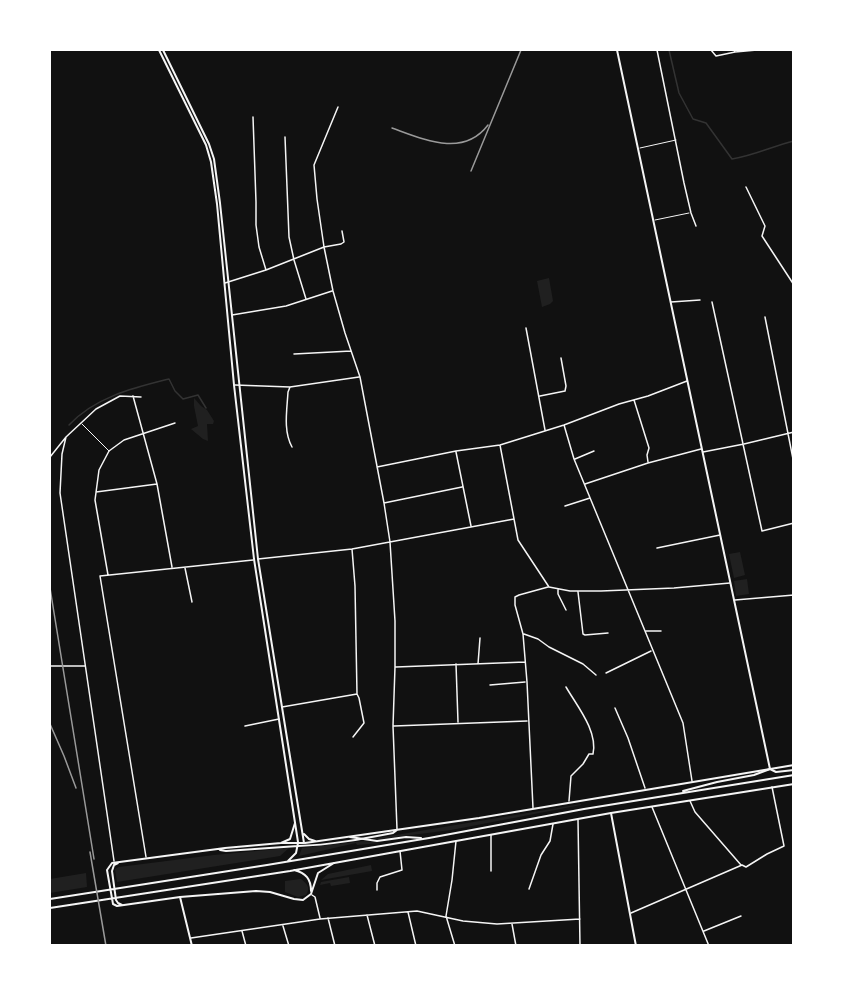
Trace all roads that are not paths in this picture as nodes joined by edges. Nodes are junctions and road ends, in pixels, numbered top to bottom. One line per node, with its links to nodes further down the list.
1 (161, 50): 20 (main road)
2 (617, 50): 11 (main road)
3 (657, 50): 10 (street)
4 (711, 50): 6 (street)
5 (757, 50): 6 (street)
6 (734, 51)
7 (338, 107): 17 (street)
8 (253, 117): 19 (street)
9 (285, 137): 18 (street)
10 (676, 140): 11 (lane); 13 (street)
11 (638, 148): 14 (main road)
12 (746, 187): 21 (street)
13 (691, 213): 14 (lane); 15 (street)
14 (653, 220): 25 (main road)
15 (696, 226)
16 (342, 231): 17 (street)
17 (324, 247): 18 (street); 22 (street)
18 (294, 260): 19 (street); 23 (street)
19 (266, 270): 20 (street)
20 (226, 283): 27 (main road)
21 (794, 285)
22 (333, 291): 23 (street); 30 (street)
23 (306, 299): 27 (street)
24 (700, 300): 25 (street)
25 (670, 302): 34 (main road)
26 (712, 302): 50 (street)
27 (230, 316): 35 (main road); 36 (main road)
28 (765, 317): 48 (street)
29 (526, 328): 39 (street)
30 (351, 351): 31 (street); 33 (street)
31 (294, 354)
32 (561, 358): 39 (street)
33 (360, 377): 37 (street); 61 (street)
34 (687, 381): 41 (street); 54 (main road)
35 (234, 385): 36 (street); 76 (main road)
36 (239, 385): 37 (street); 76 (main road)
37 (290, 387): 52 (street)
38 (133, 396): 40 (street); 42 (street); 47 (street)
39 (539, 396): 45 (street)
40 (141, 397)
41 (634, 399): 44 (street); 59 (street)
42 (81, 423): 49 (street); 55 (lane)
43 (175, 423): 47 (street)
44 (564, 425): 45 (street); 58 (street)
45 (546, 430): 51 (street)
46 (794, 432): 48 (street)
47 (144, 434): 55 (street); 62 (street)
48 (788, 434): 50 (street); 60 (street)
49 (66, 437): 57 (street); 99 (street)
50 (744, 444): 54 (street); 70 (street)
51 (500, 445): 53 (street); 69 (street)
52 (292, 447)
53 (456, 450): 61 (street); 64 (street)
54 (702, 450): 59 (street); 72 (main road)
55 (109, 451): 65 (street)
56 (594, 451): 58 (street)
57 (50, 457)
58 (574, 459): 63 (street)
59 (648, 463): 63 (street)
60 (794, 464)
61 (376, 467): 67 (street)
62 (157, 484): 65 (street); 78 (street)
63 (585, 484): 66 (street)
64 (462, 487): 67 (street); 71 (street)
65 (95, 492): 79 (street)
66 (591, 498): 68 (street); 83 (street)
67 (384, 503): 73 (street)
68 (566, 506)
69 (514, 519): 71 (street); 81 (street)
70 (794, 523)
71 (472, 527): 73 (street)
72 (720, 535): 74 (street); 80 (main road)
73 (390, 542): 75 (street); 100 (street)
74 (657, 548)
75 (352, 549): 76 (street); 106 (street)
76 (256, 559): 77 (street); 107 (main road)
77 (184, 567): 78 (street); 87 (street)
78 (172, 568): 79 (street)
79 (108, 575): 145 (street)
80 (730, 583): 83 (street); 86 (main road)
81 (549, 587): 82 (street); 92 (street)
82 (558, 589): 84 (street); 88 (street)
83 (627, 589): 84 (street); 89 (street)
84 (578, 591): 91 (street)
85 (794, 595): 86 (street)
86 (734, 600): 116 (main road)
87 (192, 602)
88 (566, 610)
89 (645, 631): 90 (street); 94 (street)
90 (661, 631)
91 (608, 633)
92 (523, 634): 95 (street); 102 (street)
93 (480, 638): 96 (street)
94 (652, 651): 101 (street); 119 (street)
95 (525, 662): 96 (street); 103 (street)
96 (478, 663): 97 (street)
97 (456, 664): 100 (street); 111 (street)
98 (50, 666): 99 (street)
99 (85, 666): 148 (street)
100 (395, 667): 113 (street)
101 (606, 673)
102 (596, 675)
103 (527, 682): 104 (street); 110 (street)
104 (490, 685)
105 (566, 687): 125 (street)
106 (357, 694): 107 (street); 114 (street)
107 (280, 708): 109 (main road); 133 (main road)
108 (615, 708): 122 (street)
109 (280, 719): 112 (street); 130 (main road)
110 (529, 721): 111 (street); 127 (street)
111 (458, 723): 113 (street)
112 (245, 726)
113 (393, 726): 132 (street)
114 (353, 736)
115 (794, 765): 116 (main road)
116 (770, 769): 117 (main road); 119 (main road); 123 (main road)
117 (794, 770)
118 (794, 775): 123 (main road)
119 (692, 782): 122 (main road)
120 (794, 784): 121 (main road)
121 (772, 787): 124 (main road); 149 (street)
122 (646, 789): 125 (main road)
123 (672, 794): 137 (main road)
124 (690, 800): 126 (main road); 149 (street)
125 (569, 802): 127 (main road)
126 (652, 806): 128 (main road); 153 (street)
127 (533, 809): 132 (main road)
128 (611, 813): 129 (main road); 160 (main road)
129 (578, 818): 131 (main road); 166 (street)
130 (296, 823): 140 (main road); 142 (main road)
131 (553, 823): 134 (main road); 152 (street)
132 (397, 830): 135 (main road); 136 (main road)
133 (302, 831): 139 (main road); 141 (main road)
134 (491, 834): 138 (main road); 151 (street)
135 (350, 837): 136 (main road); 139 (main road)
136 (362, 838): 137 (main road); 142 (main road)
137 (429, 838): 146 (main road)
138 (456, 840): 144 (main road); 162 (street)
139 (315, 841): 141 (main road)
140 (280, 843): 142 (main road); 143 (main road)
141 (303, 843): 142 (main road)
142 (298, 844): 143 (main road); 146 (main road)
143 (220, 850): 145 (main road)
144 (400, 851): 147 (main road); 154 (street)
145 (146, 858): 148 (main road)
146 (286, 862): 157 (main road)
147 (336, 862): 150 (main road); 155 (main road)
148 (114, 864): 156 (main road)
149 (742, 865): 153 (street)
150 (290, 870): 155 (main road); 158 (main road)
151 (491, 871)
152 (529, 889)
153 (687, 889): 160 (street); 170 (street)
154 (377, 890)
155 (311, 894): 156 (main road); 165 (street)
156 (180, 897): 171 (main road)
157 (50, 899)
158 (50, 908)
159 (408, 912): 161 (street); 162 (street); 177 (street)
160 (630, 913): 181 (main road)
161 (367, 915): 164 (street); 176 (street)
162 (446, 916): 167 (street); 178 (street)
163 (741, 916): 170 (street)
164 (328, 918): 165 (street); 175 (street)
165 (320, 919): 168 (street)
166 (580, 919): 167 (street); 180 (street)
167 (512, 923): 179 (street)
168 (283, 925): 169 (street); 174 (street)
169 (242, 930): 171 (street); 173 (street)
170 (703, 931): 182 (street)
171 (190, 938): 172 (main road)
172 (192, 945)
173 (246, 945)
174 (289, 945)
175 (335, 945)
176 (375, 945)
177 (416, 945)
178 (454, 945)
179 (516, 945)
180 (580, 945)
181 (636, 945)
182 (709, 945)

